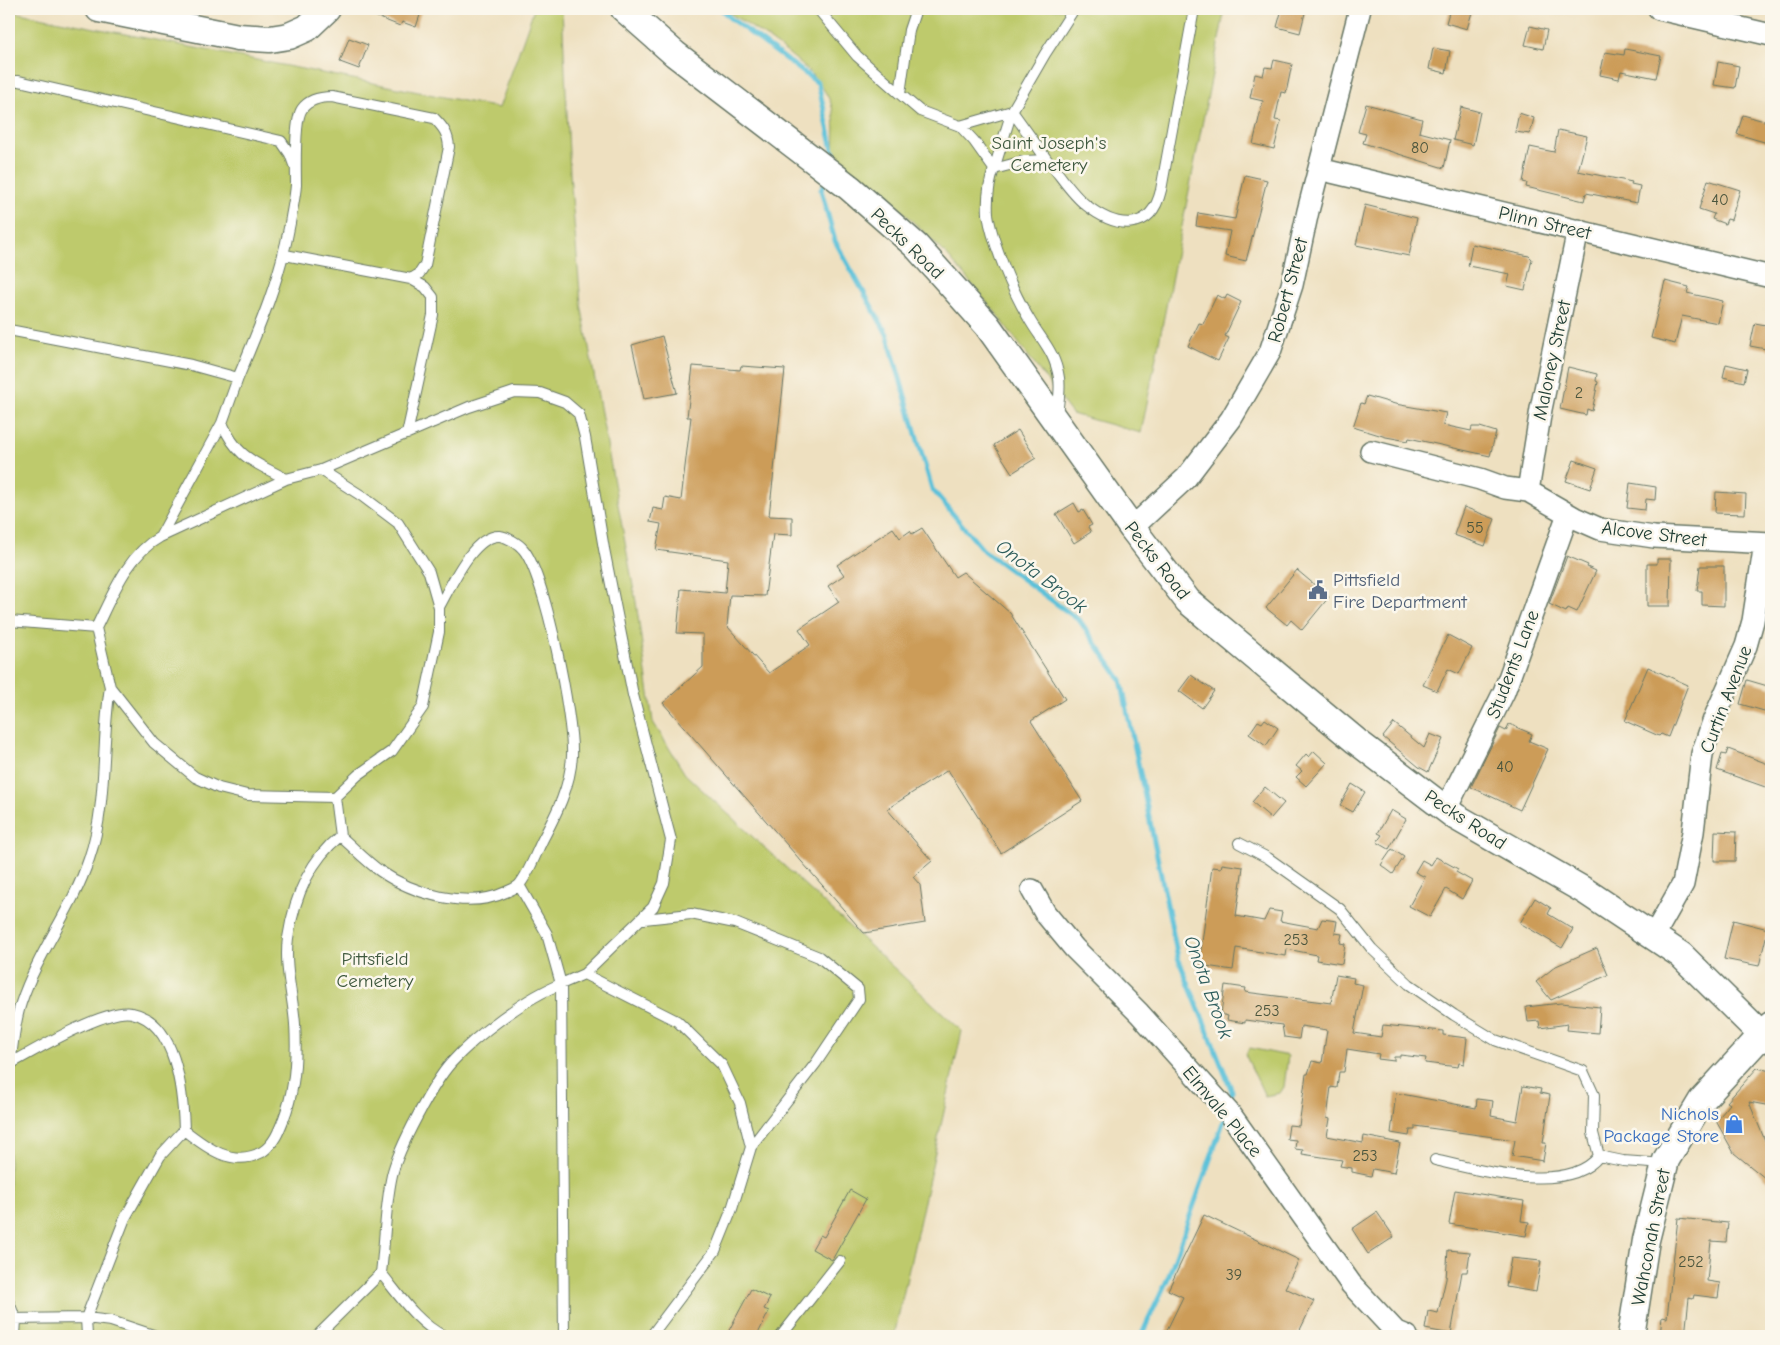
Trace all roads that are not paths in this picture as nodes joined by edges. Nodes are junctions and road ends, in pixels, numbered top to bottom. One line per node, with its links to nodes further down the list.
1 (99, 9): 2 (street)
2 (327, 9)
3 (624, 9): 25 (street, Pecks Road)
4 (818, 9): 12 (lane)
5 (916, 9): 12 (lane)
6 (1074, 9): 13 (lane)
7 (1194, 9): 15 (lane)
8 (1360, 9): 17 (street, Robert Street)
9 (1659, 9): 10 (street)
10 (1771, 35)
11 (9, 81): 18 (lane)
12 (900, 94): 14 (lane)
13 (1012, 111): 14 (lane); 15 (lane); 16 (lane)
14 (960, 126): 16 (lane)
15 (1048, 160): 16 (lane)
16 (994, 169): 25 (lane)
17 (1319, 169): 19 (street, Plinn Street); 33 (street, Robert Street)
18 (296, 172): 20 (lane); 22 (lane)
19 (1578, 230): 21 (street, Plinn Street); 31 (street, Maloney Street)
20 (285, 255): 22 (lane); 24 (lane)
21 (1771, 276)
22 (411, 279): 27 (lane)
23 (9, 330): 24 (lane)
24 (238, 378): 26 (lane)
25 (1056, 422): 33 (street, Pecks Road)
26 (222, 423): 30 (lane); 34 (lane)
27 (407, 434): 29 (lane); 46 (lane)
28 (1371, 451): 31 (street, Alcove Street)
29 (321, 470): 30 (lane); 36 (lane)
30 (286, 479): 34 (lane)
31 (1528, 491): 32 (street, Alcove Street)
32 (1568, 514): 35 (street, Alcove Street); 41 (street, Students Lane)
33 (1132, 528): 41 (street, Pecks Road)
34 (160, 537): 38 (lane)
35 (1768, 543): 47 (street, Curtin Avenue)
36 (439, 608): 40 (lane); 44 (lane)
37 (9, 621): 38 (lane)
38 (96, 628): 39 (lane)
39 (110, 687): 40 (lane); 51 (lane)
40 (335, 797): 42 (lane)
41 (1446, 809): 47 (street, Pecks Road)
42 (340, 836): 44 (lane); 52 (lane)
43 (1239, 843): 54 (lane)
44 (519, 885): 49 (lane)
45 (1032, 890): 70 (street, Elmvale Place)
46 (644, 919): 48 (lane); 53 (lane)
47 (1653, 937): 50 (street, Pecks Road)
48 (584, 974): 49 (lane); 53 (lane)
49 (561, 984): 58 (lane); 67 (lane)
50 (1768, 1034): 56 (street, Wahconah Street)
51 (9, 1069): 52 (lane)
52 (184, 1130): 60 (lane)
53 (751, 1147): 68 (lane)
54 (1599, 1156): 55 (lane); 56 (lane)
55 (1435, 1160)
56 (1665, 1164): 71 (street, Wahconah Street)
57 (840, 1261): 69 (lane)
58 (381, 1273): 65 (lane); 66 (lane)
59 (9, 1303): 61 (lane)
60 (86, 1318): 61 (lane); 63 (lane); 64 (lane)
61 (12, 1320): 62 (lane)
62 (16, 1336)
63 (87, 1336)
64 (156, 1336)
65 (317, 1336)
66 (444, 1336)
67 (564, 1336)
68 (652, 1336)
69 (781, 1336)
70 (1407, 1336)
71 (1631, 1336)

